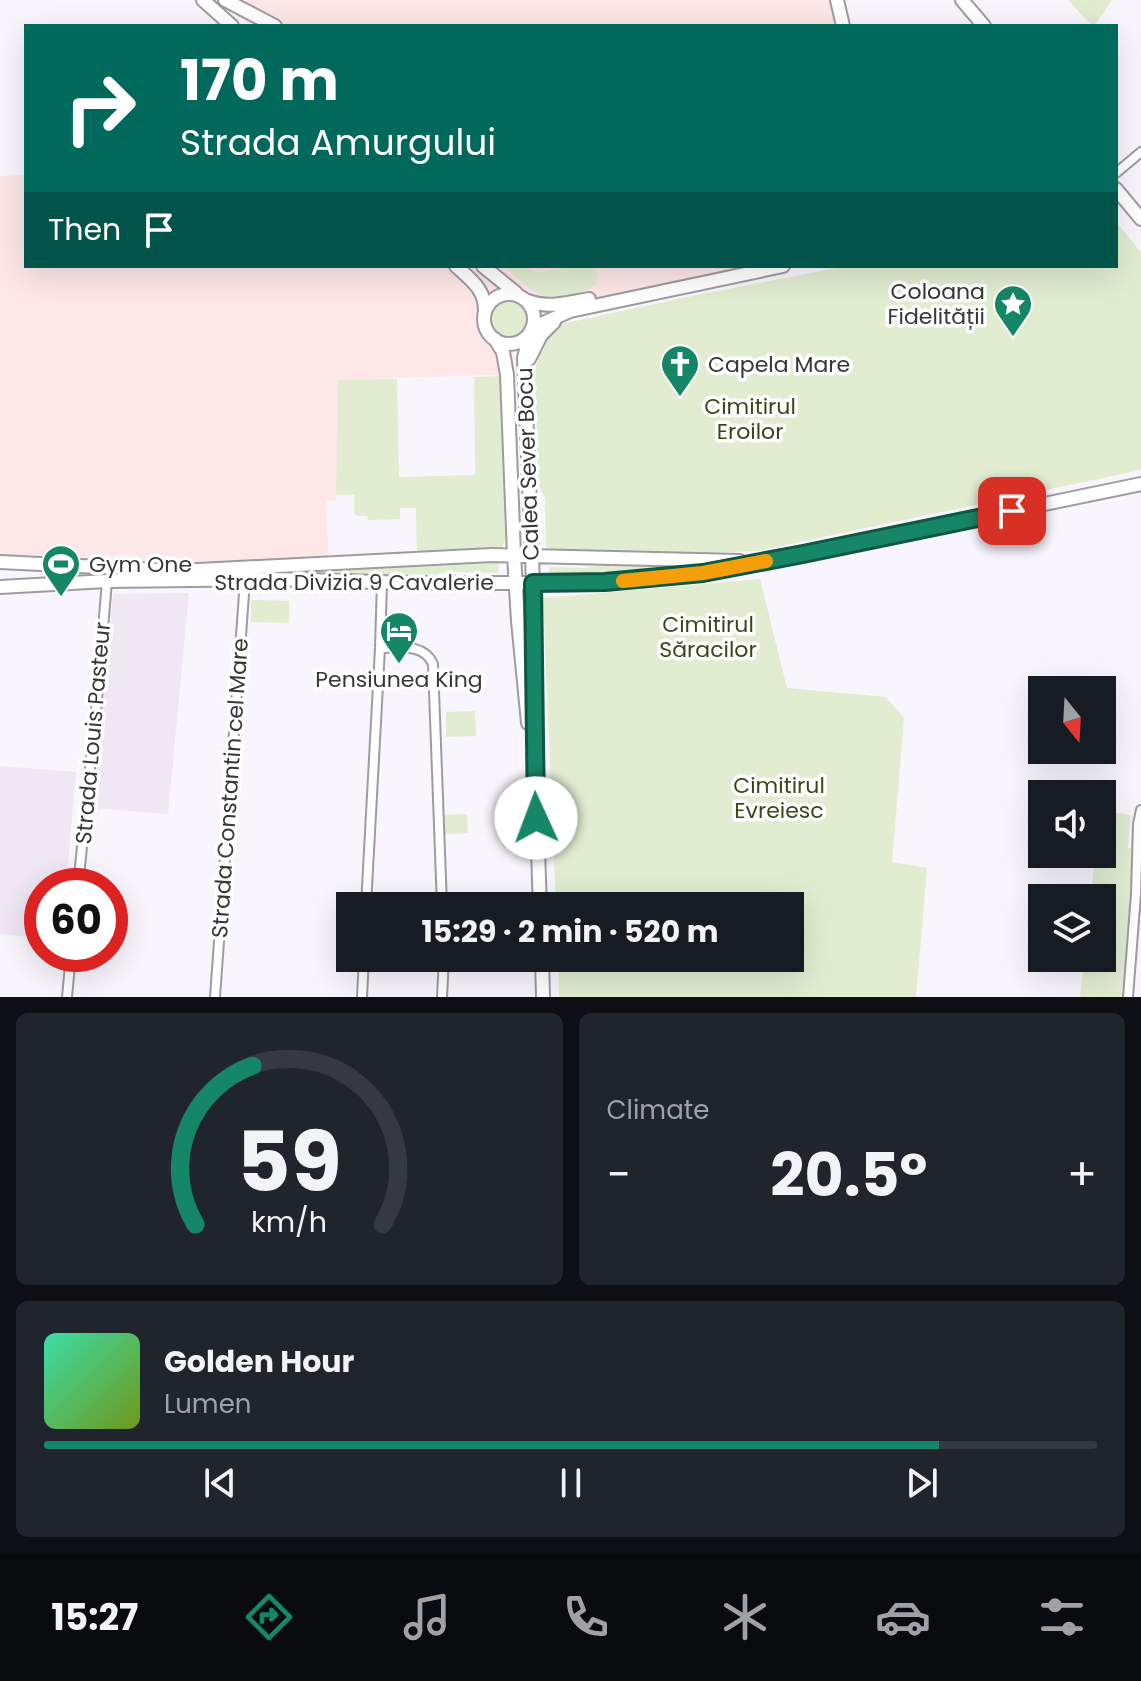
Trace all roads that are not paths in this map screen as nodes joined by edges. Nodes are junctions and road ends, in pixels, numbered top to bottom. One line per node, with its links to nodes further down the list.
1 (203, 0): 5 (main road)
2 (225, 0): 6 (main road)
3 (837, 0): 7 (main road)
4 (962, 0): 8 (main road)
5 (230, 24)
6 (271, 24)
7 (843, 24)
8 (982, 24)
9 (1141, 152): 10 (street)
10 (1118, 171)
11 (1118, 191): 13 (main road)
12 (1118, 206): 13 (main road)
13 (1137, 215)
14 (458, 268): 19 (main road)
15 (485, 268): 18 (main road)
16 (738, 268): 18 (main road)
17 (774, 268): 20 (main road)
18 (524, 299): 19 (main road); 21 (main road)
19 (484, 312): 22 (main road)
20 (566, 313): 21 (main road); 23 (main road)
21 (531, 329): 22 (main road); 23 (main road, Calea Sever Bocu)
22 (494, 339): 26 (main road, Calea Sever Bocu)
23 (525, 372): 27 (main road, Calea Sever Bocu)
24 (1141, 484): 25 (main road)
25 (803, 554): 27 (main road, Strada Divizia 9 Cavalerie); 33 (main road, Strada Divizia 9 Cavalerie)
26 (514, 555): 27 (main road, Strada Divizia 9 Cavalerie); 28 (main road, Strada Divizia 9 Cavalerie); 32 (main road, Calea Sever Bocu)
27 (532, 555): 33 (main road, Calea Sever Bocu)
28 (0, 562)
29 (245, 580): 30 (main road, Strada Divizia 9 Cavalerie); 31 (main road, Strada Divizia 9 Cavalerie); 48 (street, Strada Constantin cel Mare)
30 (107, 581): 34 (main road, Strada Divizia 9 Cavalerie); 38 (street, Strada Louis Pasteur)
31 (382, 582): 32 (main road, Strada Divizia 9 Cavalerie); 35 (street)
32 (515, 583): 33 (main road, Strada Divizia 9 Cavalerie); 36 (main road, Calea Sever Bocu)
33 (533, 583): 36 (main road, Calea Sever Bocu)
34 (0, 587)
35 (380, 648): 39 (street); 40 (street)
36 (535, 791): 41 (main road, Calea Sever Bocu)
37 (1141, 810): 42 (street)
38 (80, 868)
39 (367, 892)
40 (441, 892)
41 (539, 892)
42 (1138, 894): 52 (street)
43 (69, 972): 47 (street)
44 (363, 972): 49 (street)
45 (443, 972): 50 (street)
46 (542, 972): 51 (main road)
47 (67, 997)
48 (215, 997)
49 (362, 997)
50 (442, 997)
51 (543, 997)
52 (1128, 997)

